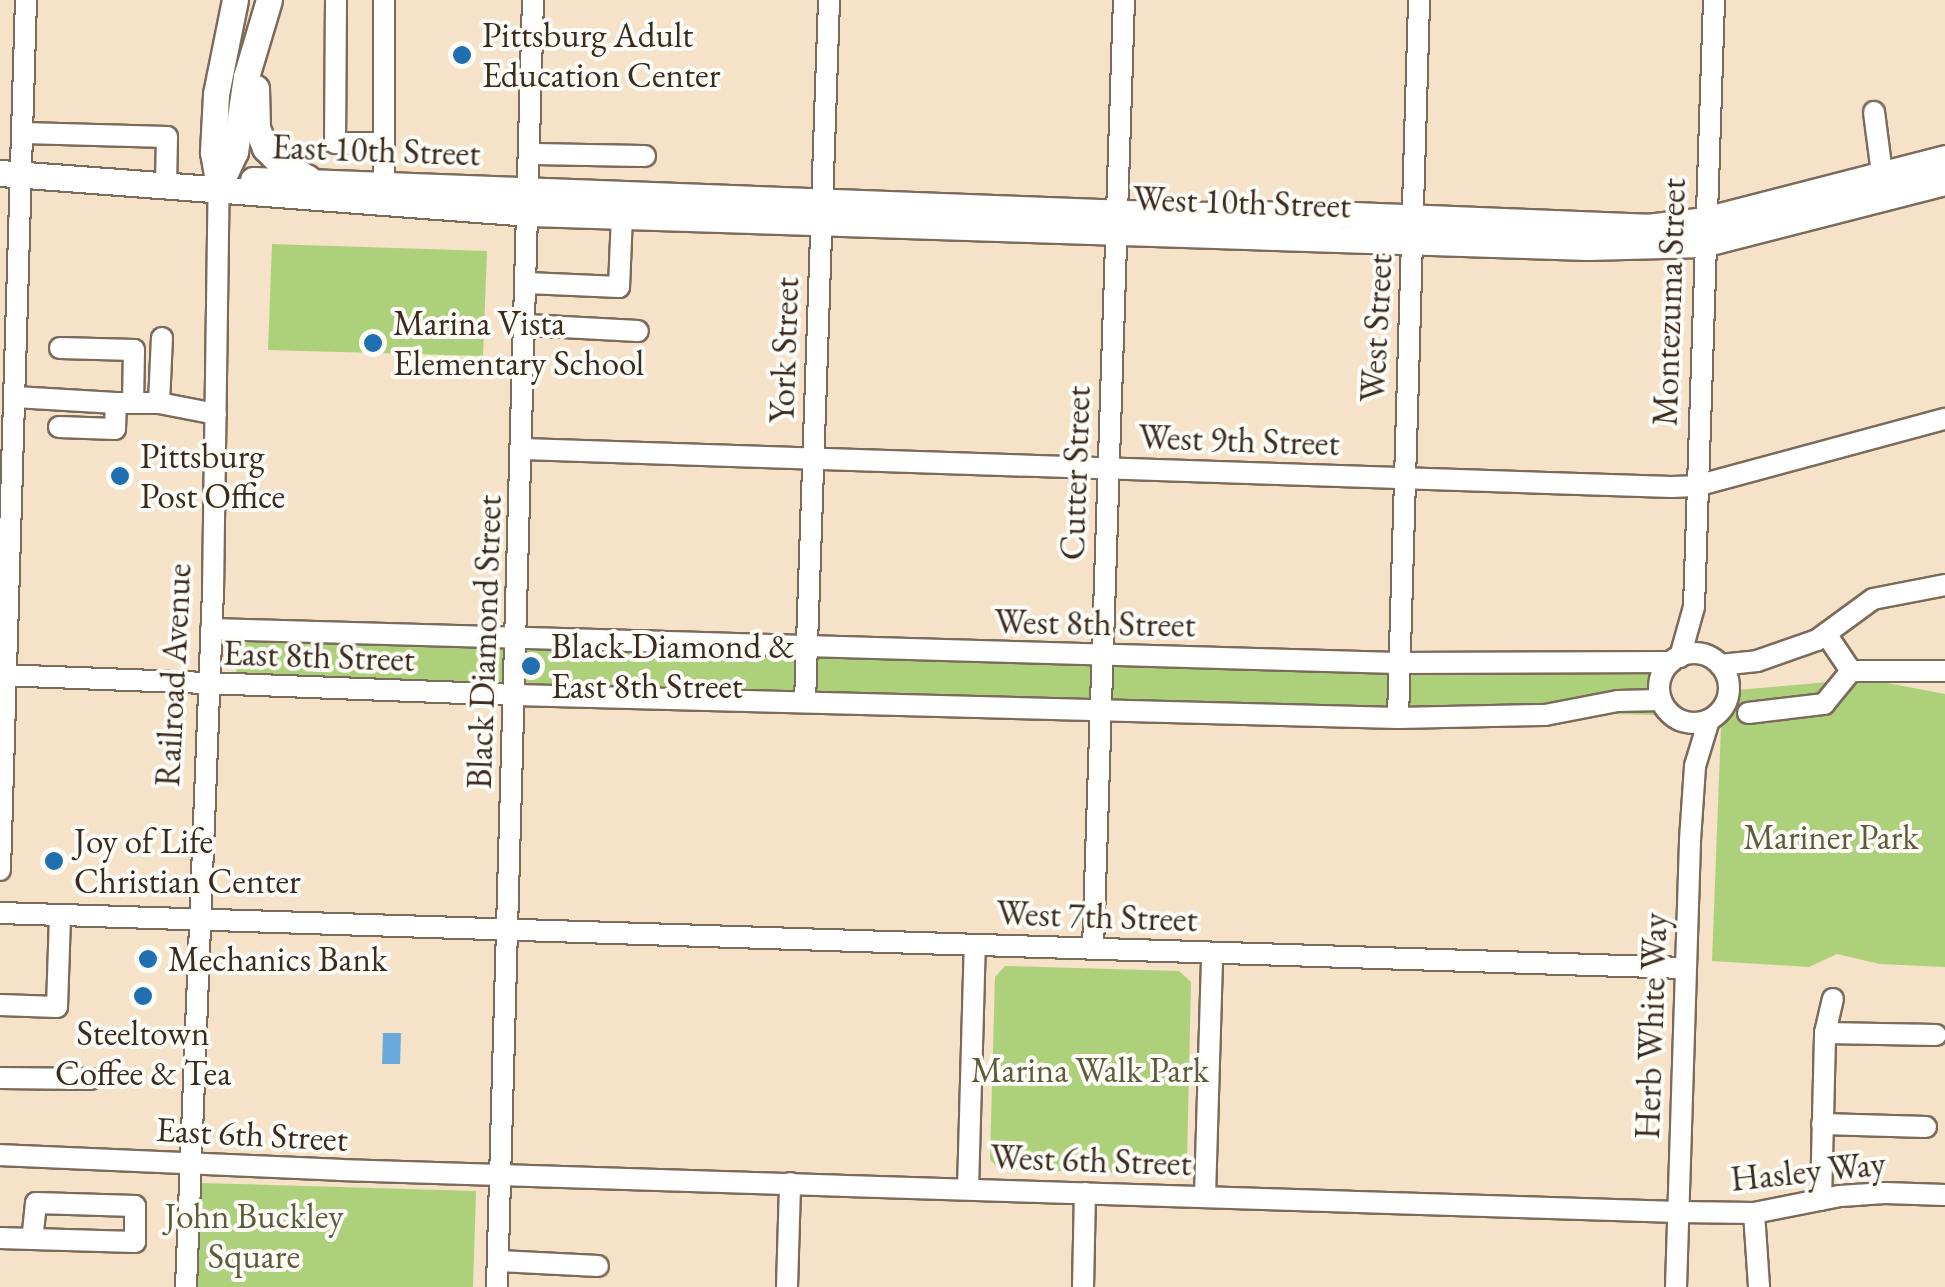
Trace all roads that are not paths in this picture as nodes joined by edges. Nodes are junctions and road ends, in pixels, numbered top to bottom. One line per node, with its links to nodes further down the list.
1 (26, 0): 13 (street)
2 (235, 0): 24 (main road, Railroad Avenue)
3 (269, 0): 11 (main road, Railroad Avenue)
4 (336, 0): 14 (street)
5 (384, 0): 14 (street)
6 (533, 0): 15 (street, Black Diamond Street)
7 (829, 0): 26 (street, York Street)
8 (1124, 0): 28 (street, Cutter Street)
9 (1419, 0): 29 (street, West Street)
10 (1714, 0): 30 (street, Montezuma Street)
11 (259, 38): 20 (main road); 24 (main road, Railroad Avenue)
12 (1874, 112): 19 (street)
13 (24, 132): 18 (street); 22 (street)
14 (384, 143): 23 (street)
15 (531, 154): 16 (street); 25 (street, Black Diamond Street)
16 (645, 156)
17 (1945, 158): 19 (main road, West 10th Street)
18 (12, 174): 22 (main road, East 10th Street); 36 (street)
19 (1882, 174): 30 (main road, West 10th Street)
20 (313, 180): 23 (main road, East 10th Street); 24 (main road, East 10th Street)
21 (1945, 182): 30 (main road, West 10th Street)
22 (166, 183): 24 (main road, East 10th Street)
23 (384, 184): 25 (main road, East 10th Street)
24 (219, 186): 25 (main road, East 10th Street); 39 (street, Railroad Avenue)
25 (530, 202): 26 (main road, West 10th Street); 27 (main road, West 10th Street); 31 (street, Black Diamond Street)
26 (822, 210): 27 (main road, West 10th Street); 28 (main road, West 10th Street); 44 (street, York Street)
27 (622, 215): 31 (street)
28 (1119, 223): 29 (main road, West 10th Street); 45 (street, Cutter Street)
29 (1412, 230): 30 (main road, West 10th Street); 46 (street, West Street)
30 (1703, 232): 47 (street, Montezuma Street)
31 (528, 283): 32 (street, Black Diamond Street)
32 (526, 325): 33 (street); 43 (street, Black Diamond Street)
33 (638, 331)
34 (162, 338): 38 (street)
35 (60, 348): 37 (street)
36 (15, 397): 37 (street); 41 (street)
37 (124, 403): 38 (street); 42 (street)
38 (160, 404): 39 (street)
39 (216, 414): 51 (street, Railroad Avenue)
40 (1945, 419): 47 (street, West 9th Street)
41 (7, 425): 49 (street)
42 (59, 427)
43 (523, 449): 44 (street, West 9th Street); 53 (street, Black Diamond Street)
44 (813, 458): 45 (street, West 9th Street); 54 (street, York Street)
45 (1107, 467): 46 (street, West 9th Street); 55 (street, Cutter Street)
46 (1402, 478): 47 (street, West 9th Street); 59 (street, West Street)
47 (1696, 486): 50 (street, Montezuma Street)
48 (1945, 584): 52 (street)
49 (6, 589): 62 (street)
50 (1694, 607): 56 (street, Montezuma Street); 57 (street, Montezuma Street)
51 (212, 629): 53 (street, East 8th Street); 63 (street, Railroad Avenue)
52 (1826, 634): 58 (street); 60 (street)
53 (518, 638): 54 (street, West 8th Street); 65 (street, Black Diamond Street)
54 (807, 649): 55 (street, West 8th Street); 67 (street, York Street)
55 (1101, 656): 59 (street, West 8th Street); 68 (street, Cutter Street)
56 (1676, 659): 57 (street); 59 (street, West 8th Street); 66 (street)
57 (1716, 661): 58 (street); 64 (street)
58 (1758, 662): 64 (street)
59 (1398, 663): 70 (street, West Street)
60 (1851, 672): 61 (street); 69 (street)
61 (1945, 672)
62 (5, 675): 63 (street, East 8th Street); 74 (street)
63 (208, 684): 65 (street, East 8th Street); 77 (street, Railroad Avenue)
64 (1729, 692): 72 (street)
65 (515, 695): 67 (street); 78 (street, Black Diamond Street)
66 (1661, 700): 70 (street); 71 (street)
67 (805, 702): 68 (street)
68 (1099, 712): 70 (street); 80 (street, Cutter Street)
69 (1748, 713)
70 (1398, 718)
71 (1680, 720): 72 (street); 73 (street, Herb White Way)
72 (1709, 720): 73 (street, Herb White Way)
73 (1696, 766): 82 (street, Herb White Way)
74 (0, 870)
75 (0, 912): 76 (street, West 7th Street)
76 (60, 915): 77 (street, West 7th Street); 84 (street)
77 (197, 919): 78 (street, West 7th Street); 92 (street, Railroad Avenue)
78 (508, 930): 79 (street, West 7th Street); 93 (street, Black Diamond Street)
79 (976, 945): 80 (street, West 7th Street); 95 (street)
80 (1093, 949): 81 (street, West 7th Street)
81 (1212, 953): 82 (street, West 7th Street); 98 (street)
82 (1686, 968): 100 (street, Herb White Way)
83 (1833, 1000): 85 (street)
84 (0, 1005)
85 (1825, 1033): 86 (street); 89 (street)
86 (1936, 1035)
87 (0, 1078): 88 (street)
88 (91, 1078)
89 (1822, 1124): 90 (street); 99 (street)
90 (1926, 1127)
91 (0, 1154): 92 (street, East 6th Street)
92 (190, 1164): 93 (street, East 6th Street); 106 (street, Railroad Avenue)
93 (502, 1175): 94 (street, West 6th Street); 104 (street, Black Diamond Street)
94 (790, 1182): 95 (street, West 6th Street); 108 (street)
95 (968, 1189): 96 (street, West 6th Street)
96 (1085, 1193): 98 (street, West 6th Street); 109 (street)
97 (1945, 1195): 99 (street, Hasley Way)
98 (1205, 1196): 100 (street, West 6th Street)
99 (1821, 1200): 101 (street, Hasley Way)
100 (1678, 1212): 101 (street, Hasley Way); 110 (street, Herb White Way)
101 (1754, 1213): 111 (street)
102 (0, 1238): 103 (street)
103 (32, 1239): 103 (street)
104 (499, 1261): 105 (street); 107 (street, Black Diamond Street)
105 (598, 1266)
106 (186, 1287)
107 (498, 1287)
108 (788, 1287)
109 (1082, 1287)
110 (1676, 1287)
111 (1758, 1287)

